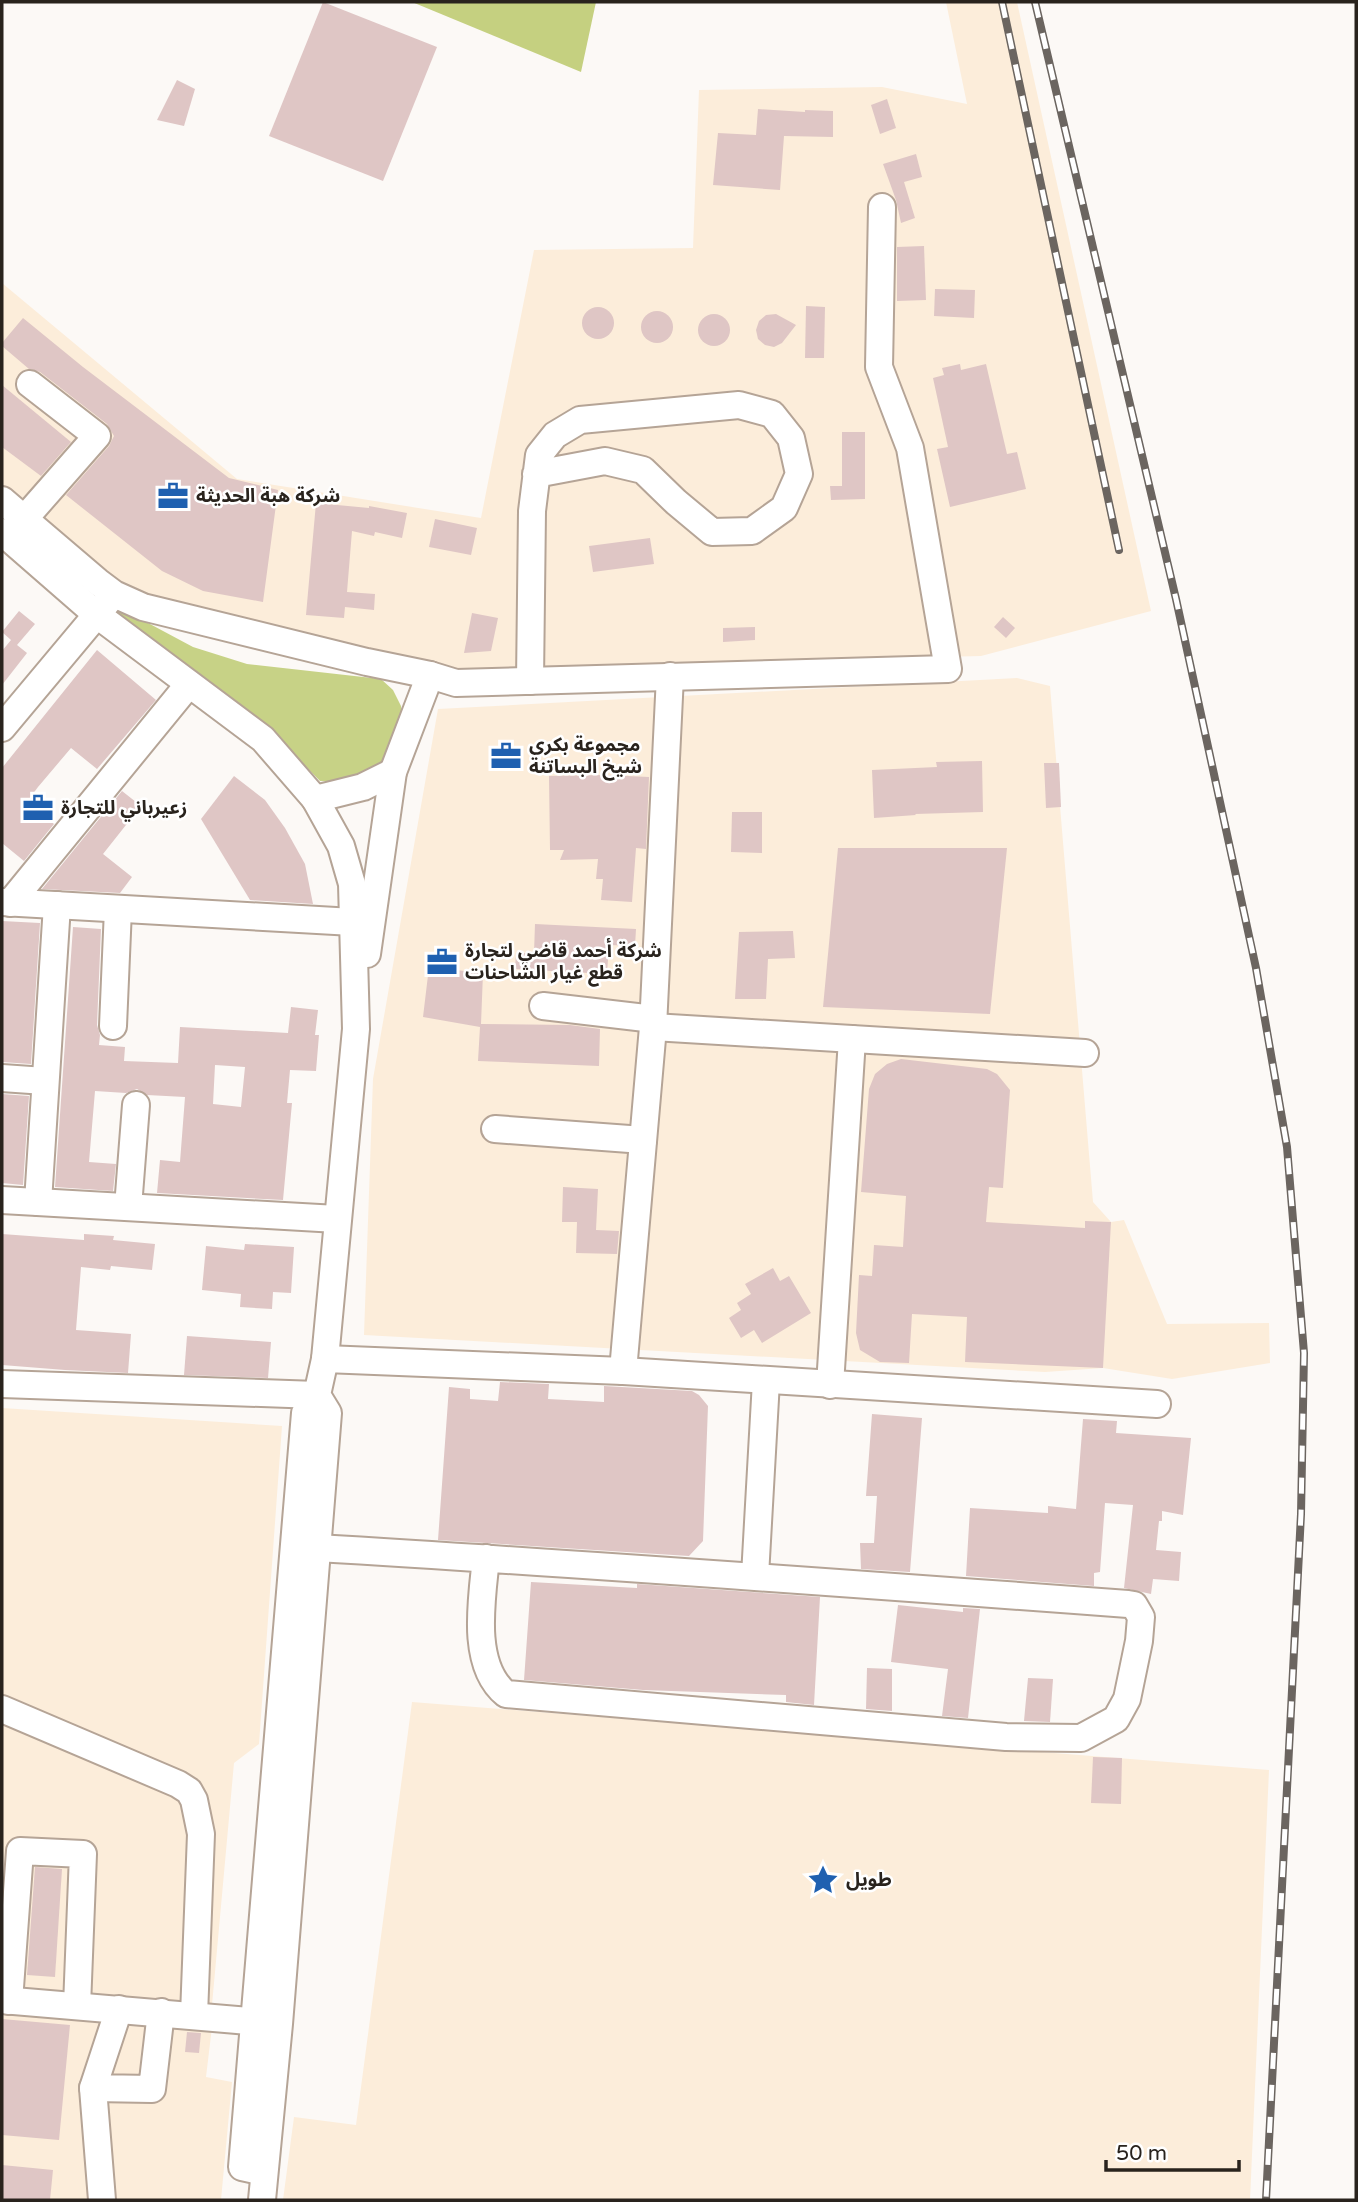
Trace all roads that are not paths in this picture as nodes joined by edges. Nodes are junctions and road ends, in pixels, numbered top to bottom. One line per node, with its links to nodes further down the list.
1 (882, 207): 10 (street)
2 (30, 384): 5 (street)
3 (536, 474): 3 (street); 11 (street)
4 (2, 499): 5 (street)
5 (25, 518): 7 (street)
6 (2, 532): 8 (street)
7 (114, 594): 8 (street); 9 (street)
8 (96, 614): 12 (street); 13 (street)
9 (430, 675): 11 (street); 14 (street)
10 (670, 676): 11 (street); 21 (street)
11 (530, 681)
12 (189, 684): 15 (street); 16 (street)
13 (2, 728)
14 (393, 772): 15 (street); 23 (street)
15 (315, 799): 19 (street)
16 (6, 903): 17 (street)
17 (57, 905): 18 (street); 27 (street)
18 (118, 909): 19 (street); 22 (street)
19 (353, 922): 23 (street)
20 (543, 1006): 21 (street)
21 (653, 1023): 24 (street); 30 (street)
22 (113, 1027)
23 (356, 1029): 34 (street)
24 (852, 1039): 25 (street); 39 (street)
25 (1086, 1053)
26 (2, 1077): 27 (street)
27 (46, 1081): 32 (street)
28 (136, 1105): 33 (street)
29 (495, 1129): 30 (street)
30 (643, 1140): 36 (street)
31 (2, 1200): 32 (street)
32 (38, 1202): 33 (street)
33 (128, 1207): 34 (street)
34 (337, 1219): 35 (street)
35 (325, 1359): 36 (street); 40 (street)
36 (623, 1371): 37 (street)
37 (766, 1381): 39 (street); 44 (street)
38 (2, 1384): 40 (street)
39 (830, 1385): 41 (street)
40 (317, 1395): 42 (street); 51 (street)
41 (1157, 1404)
42 (317, 1548): 43 (street); 51 (street)
43 (485, 1558): 44 (street); 44 (street)
44 (755, 1576)
45 (5, 1712): 50 (street)
46 (6, 2001): 47 (street); 47 (street)
47 (77, 2006): 48 (street)
48 (119, 2009): 49 (street); 52 (street)
49 (161, 2012): 50 (street); 52 (street)
50 (194, 2015): 51 (street)
51 (266, 2022): 54 (street)
52 (93, 2088): 53 (street)
53 (102, 2200)
54 (261, 2200)

